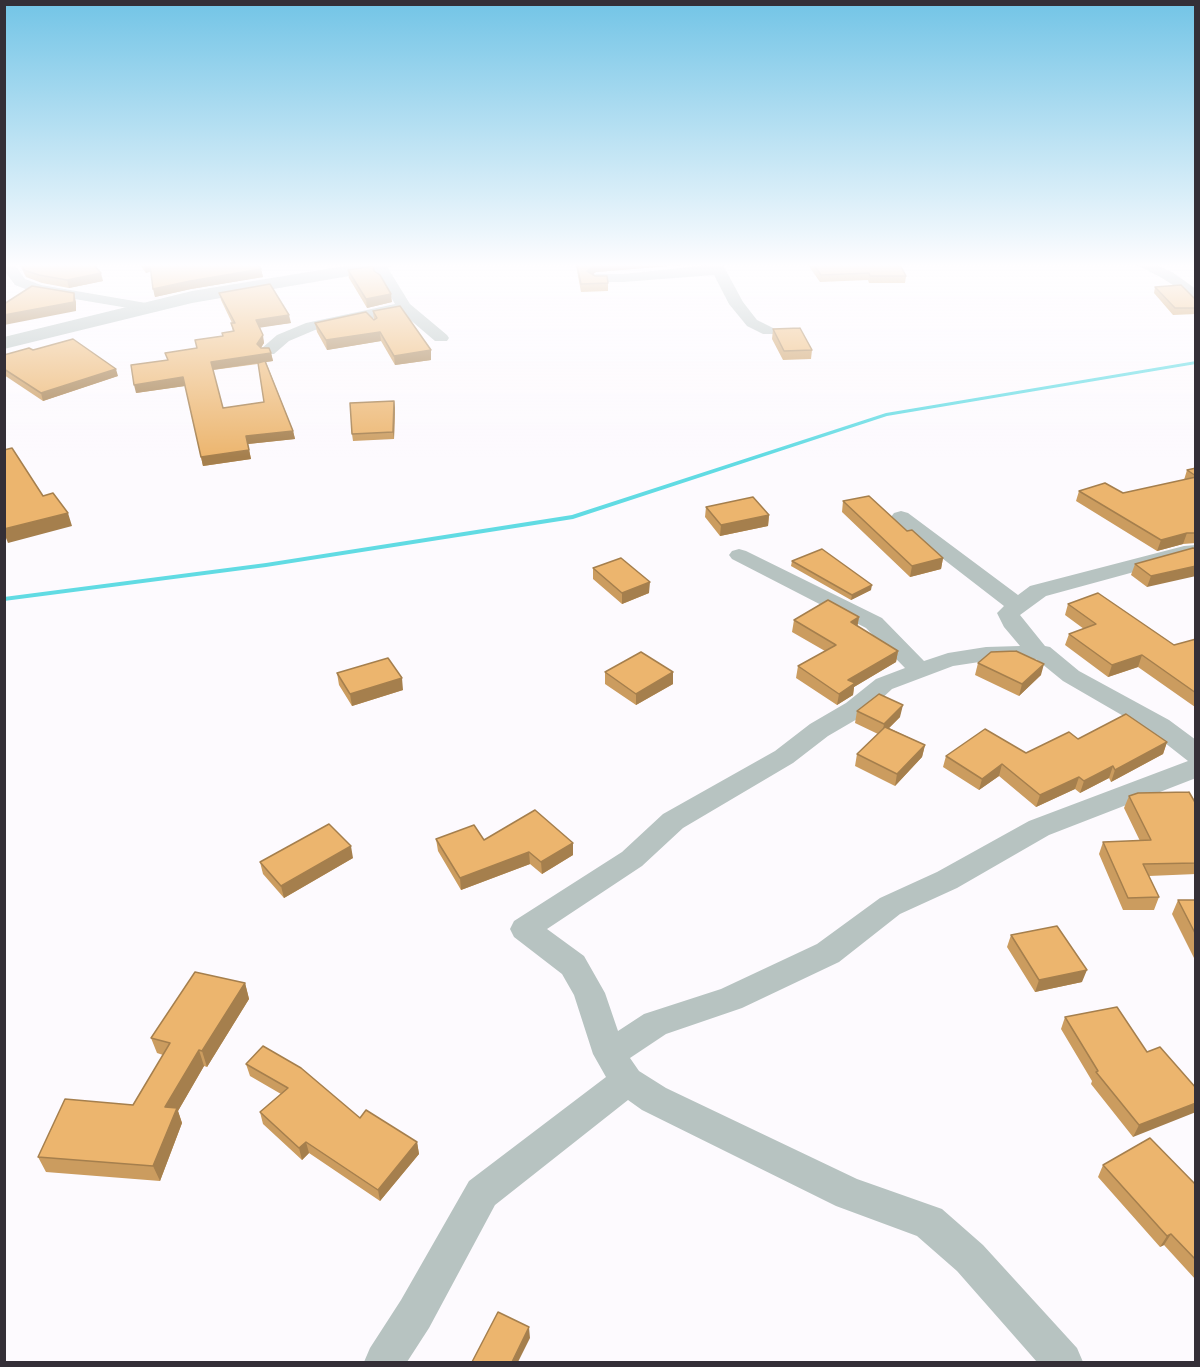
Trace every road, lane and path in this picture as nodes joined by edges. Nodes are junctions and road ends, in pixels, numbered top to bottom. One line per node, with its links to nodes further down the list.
1 (62, 329): 7 (street)
2 (305, 329): 8 (street)
3 (430, 329): 6 (street)
4 (764, 329): 5 (street)
5 (768, 331)
6 (441, 338)
7 (4, 344)
8 (268, 351)
9 (901, 517): 12 (street)
10 (1193, 549): 12 (street)
11 (739, 555): 14 (street)
12 (1019, 607): 13 (street)
13 (1038, 652): 14 (street); 15 (street)
14 (920, 670): 17 (street)
15 (1196, 755)
16 (1196, 768): 17 (street)
17 (618, 1067): 18 (street); 19 (street)
18 (384, 1362)
19 (1063, 1362)

